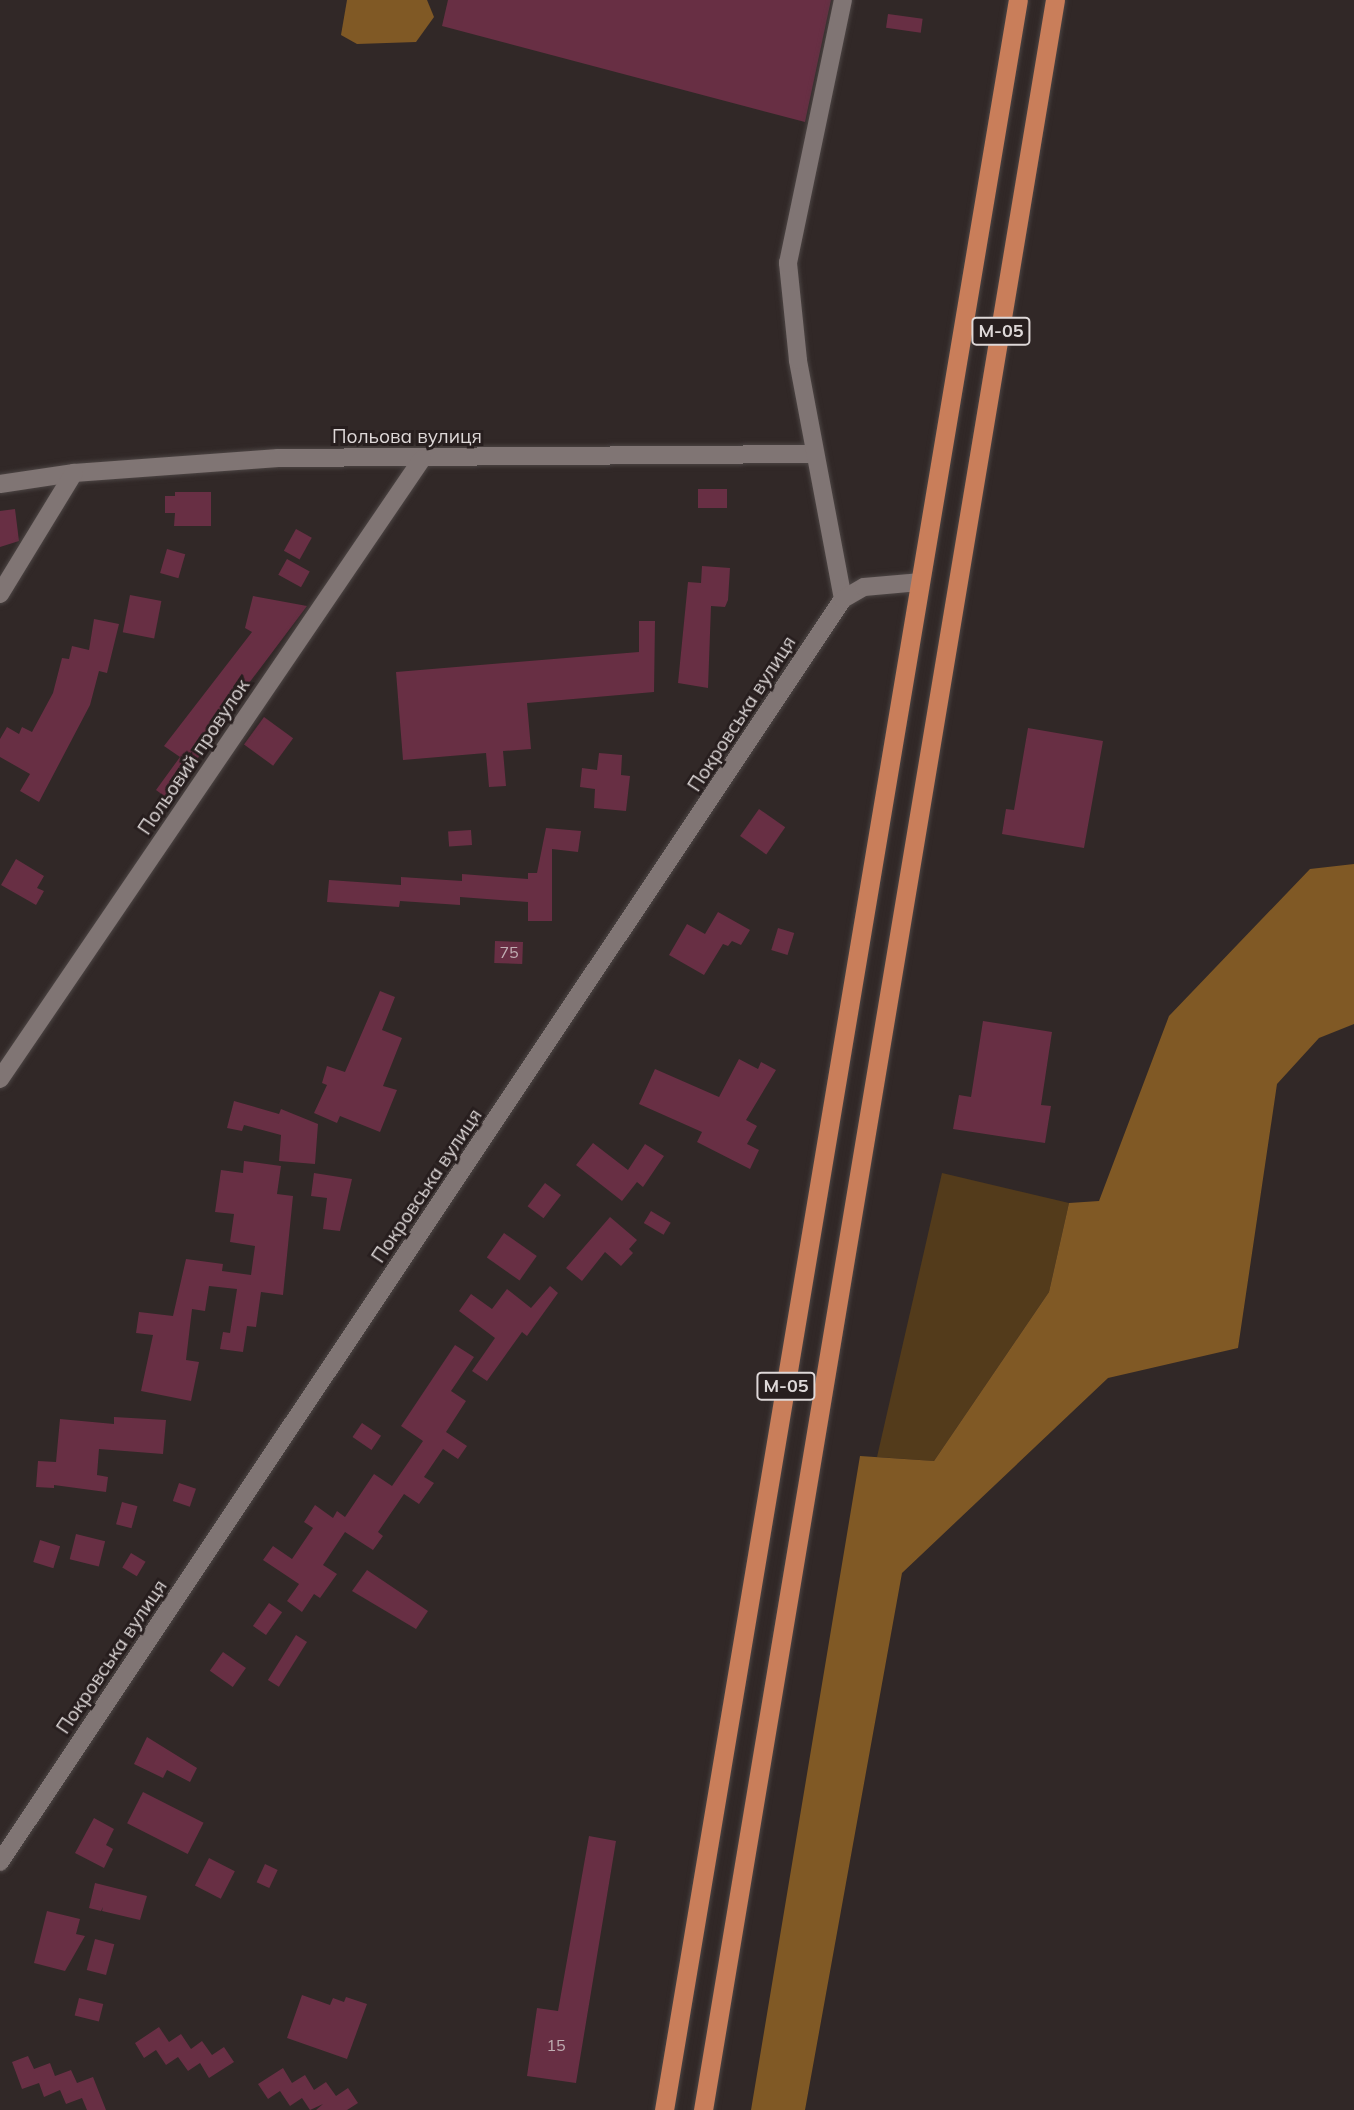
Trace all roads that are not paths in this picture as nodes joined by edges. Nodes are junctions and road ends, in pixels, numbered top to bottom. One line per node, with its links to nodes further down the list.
1 (843, 0): 4 (street)
2 (1018, 0): 8 (highway, М-05)
3 (1055, 0): 14 (highway, М-05)
4 (815, 454): 5 (street, Польова вулиця); 10 (street)
5 (422, 459): 6 (street, Польова вулиця); 11 (street, Польовий провулок)
6 (74, 473): 7 (street, Польова вулиця); 9 (street)
7 (0, 484)
8 (920, 582): 10 (street); 13 (highway, М-05)
9 (0, 594)
10 (843, 599): 12 (street, Покровська вулиця)
11 (0, 1079)
12 (0, 1862)
13 (664, 2110)
14 (703, 2110)

